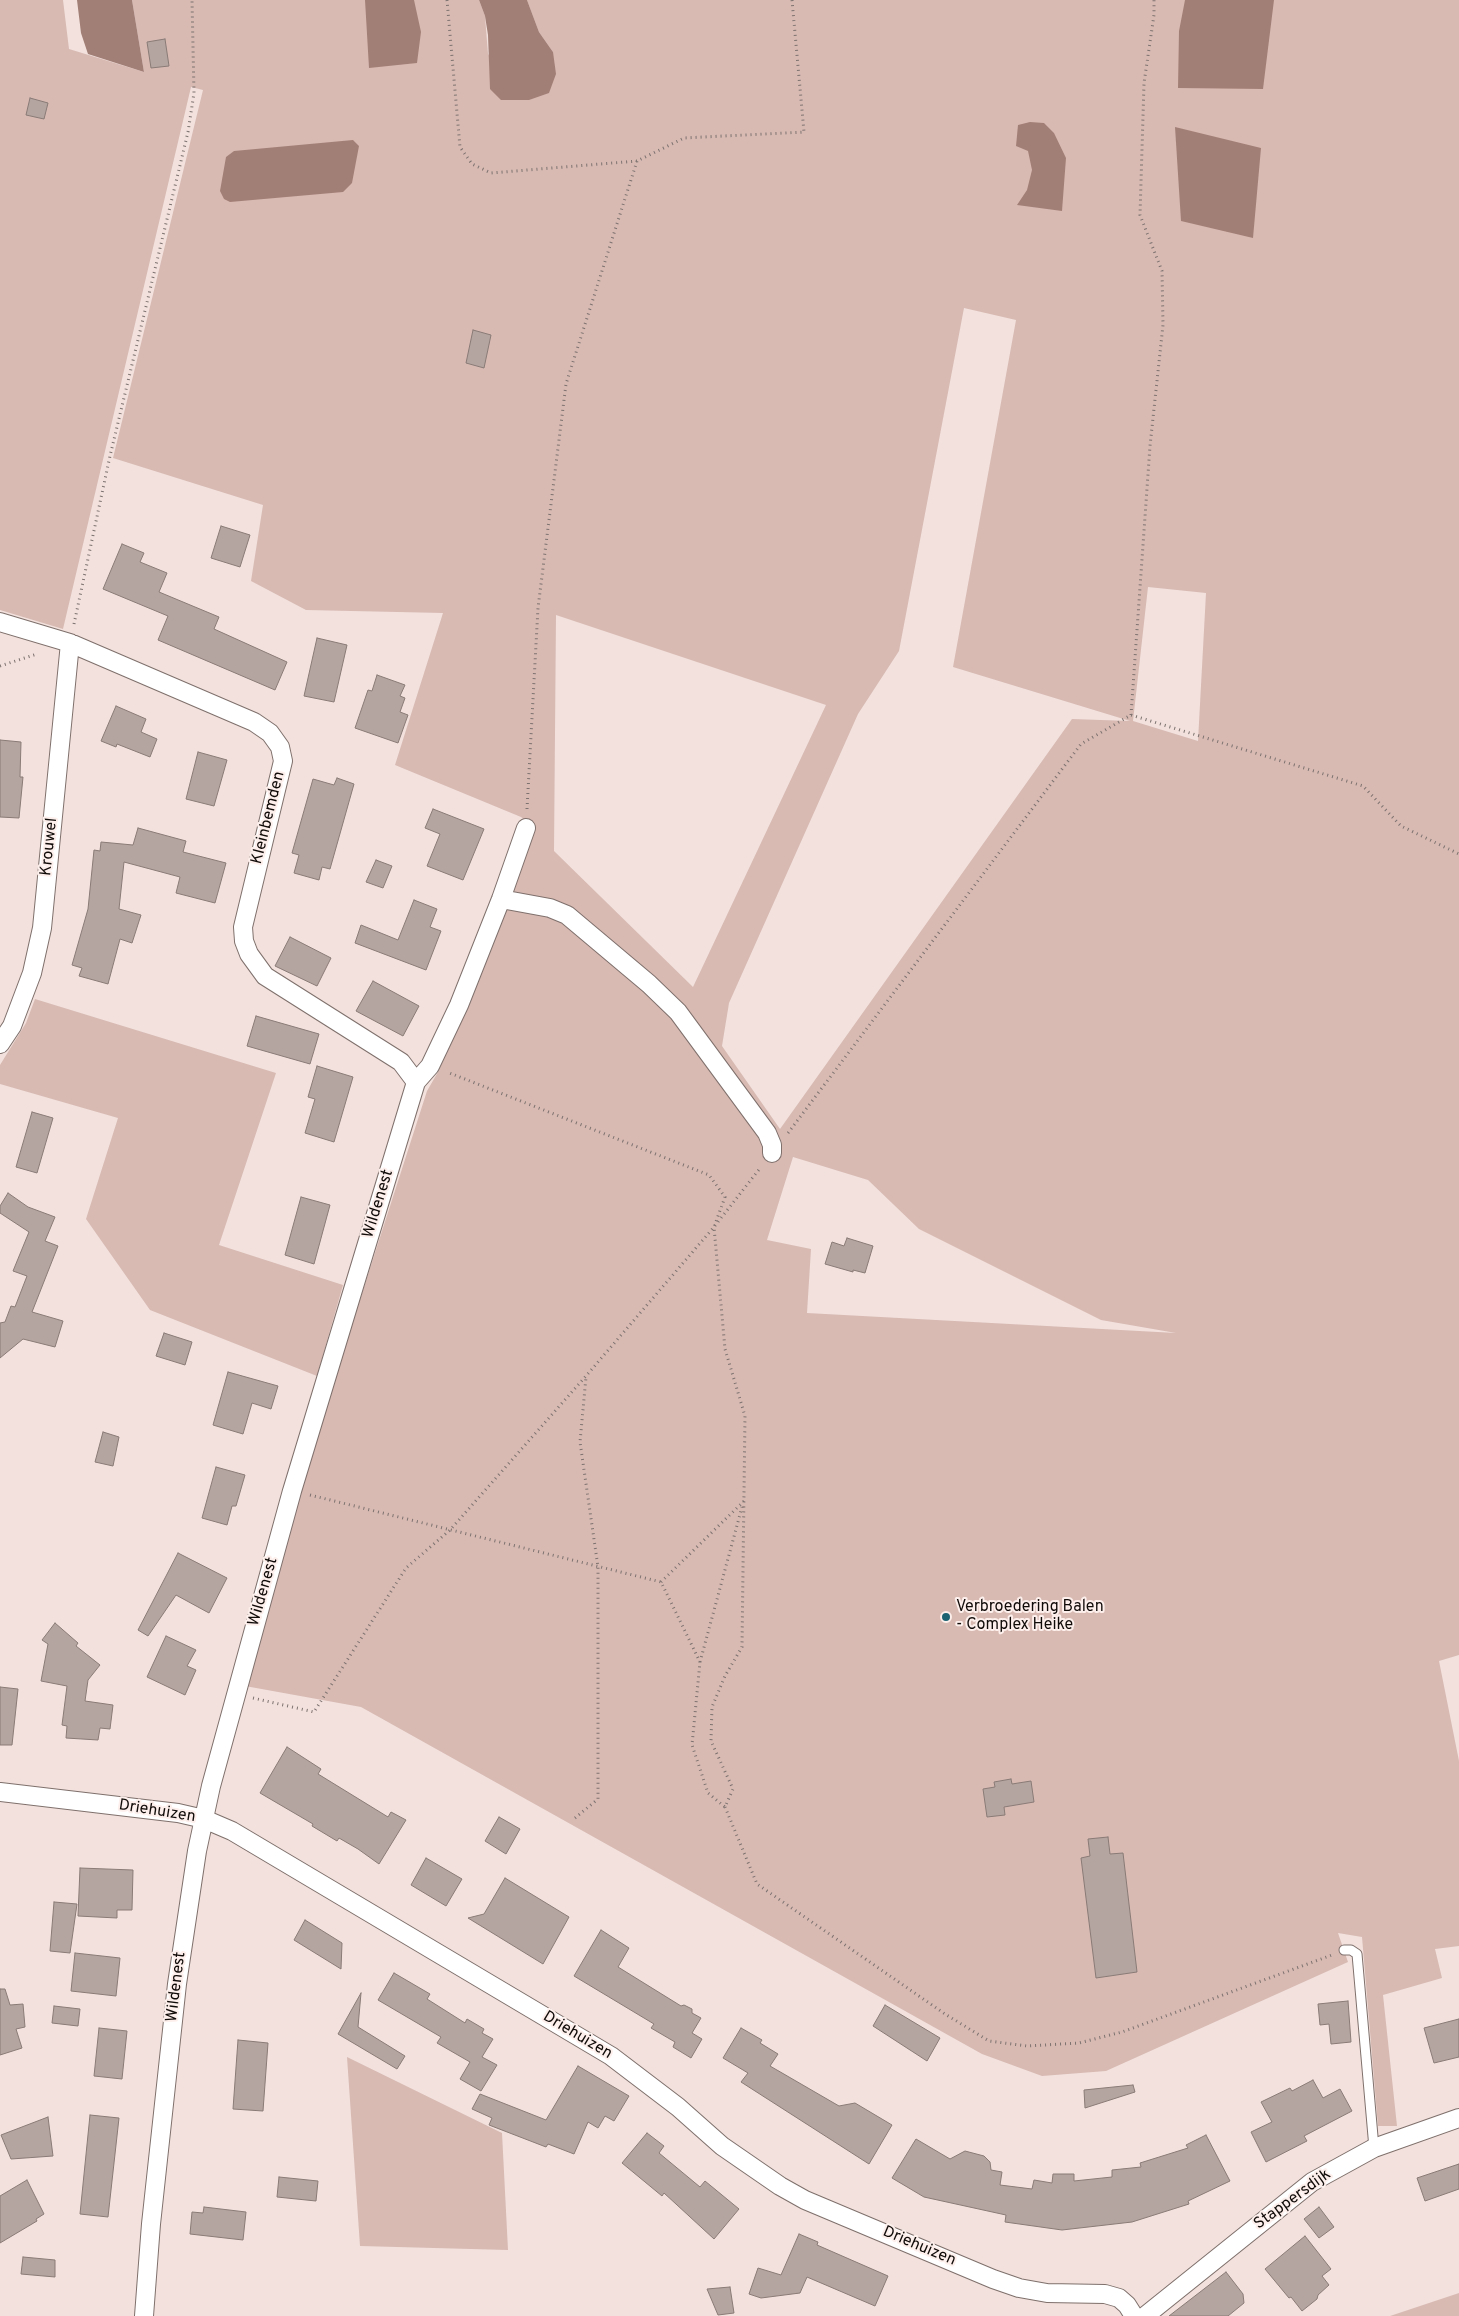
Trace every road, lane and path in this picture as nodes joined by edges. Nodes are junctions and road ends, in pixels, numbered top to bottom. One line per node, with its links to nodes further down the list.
1 (192, 0): 7 (path)
2 (448, 0): 5 (path)
3 (792, 0): 5 (path)
4 (1154, 0): 8 (path)
5 (637, 161): 9 (path)
6 (0, 622): 7 (street, Kleinbemden)
7 (70, 643): 12 (street, Krouwel); 14 (street, Kleinbemden)
8 (1131, 715): 10 (path); 15 (path)
9 (526, 828): 11 (street, Wildenest)
10 (1459, 854)
11 (501, 899): 13 (street, Wildenest); 15 (street)
12 (0, 1044)
13 (430, 1066): 14 (street, Wildenest); 16 (path)
14 (416, 1082): 18 (street, Wildenest)
15 (772, 1154): 16 (path)
16 (714, 1227): 17 (path); 19 (path)
17 (586, 1376): 20 (path); 21 (path)
18 (292, 1491): 20 (path); 24 (street, Wildenest)
19 (744, 1501): 22 (path); 23 (path); 26 (path)
20 (450, 1530): 21 (path); 24 (path)
21 (598, 1567): 22 (path); 27 (path)
22 (661, 1582): 23 (path)
23 (700, 1662): 26 (path)
24 (235, 1694): 28 (street, Wildenest)
25 (0, 1792): 28 (street, Driehuizen)
26 (725, 1807): 29 (path)
27 (575, 1818)
28 (204, 1819): 32 (street, Wildenest); 33 (street, Driehuizen)
29 (1344, 1950): 31 (lane)
30 (1459, 2118): 31 (street, Stappersdijk)
31 (1374, 2148): 34 (street, Stappersdijk)
32 (144, 2316)
33 (1134, 2316)
34 (1146, 2316)

